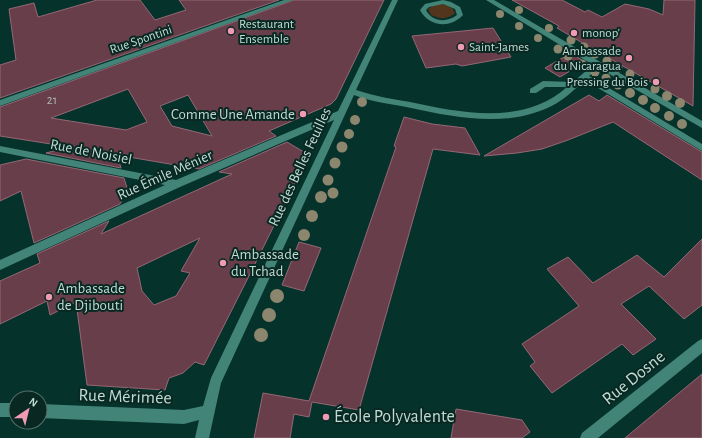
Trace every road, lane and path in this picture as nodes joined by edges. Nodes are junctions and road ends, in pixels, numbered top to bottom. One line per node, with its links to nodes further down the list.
1 (290, 0): 10 (street, Rue Spontini)
2 (395, 0): 9 (street, Rue des Belles Feuilles)
3 (489, 0): 5 (street)
4 (436, 1): 4 (street)
5 (599, 64): 6 (street); 12 (street)
6 (584, 76): 7 (street); 13 (street)
7 (575, 84): 8 (street); 9 (street)
8 (533, 91)
9 (353, 92): 11 (street, Rue des Belles Feuilles)
10 (0, 103)
11 (342, 113): 15 (street, Rue Émile Ménier); 19 (street, Rue des Belles Feuilles)
12 (702, 125)
13 (702, 148)
14 (0, 149): 15 (street, Rue de Noisiel)
15 (177, 184): 16 (street, Rue Émile Ménier)
16 (0, 265)
17 (702, 345): 21 (street, Rue Dosne)
18 (48, 411): 19 (street, Rue Mérimée)
19 (207, 412): 20 (street, Rue des Belles Feuilles)
20 (202, 438)
21 (587, 438)

